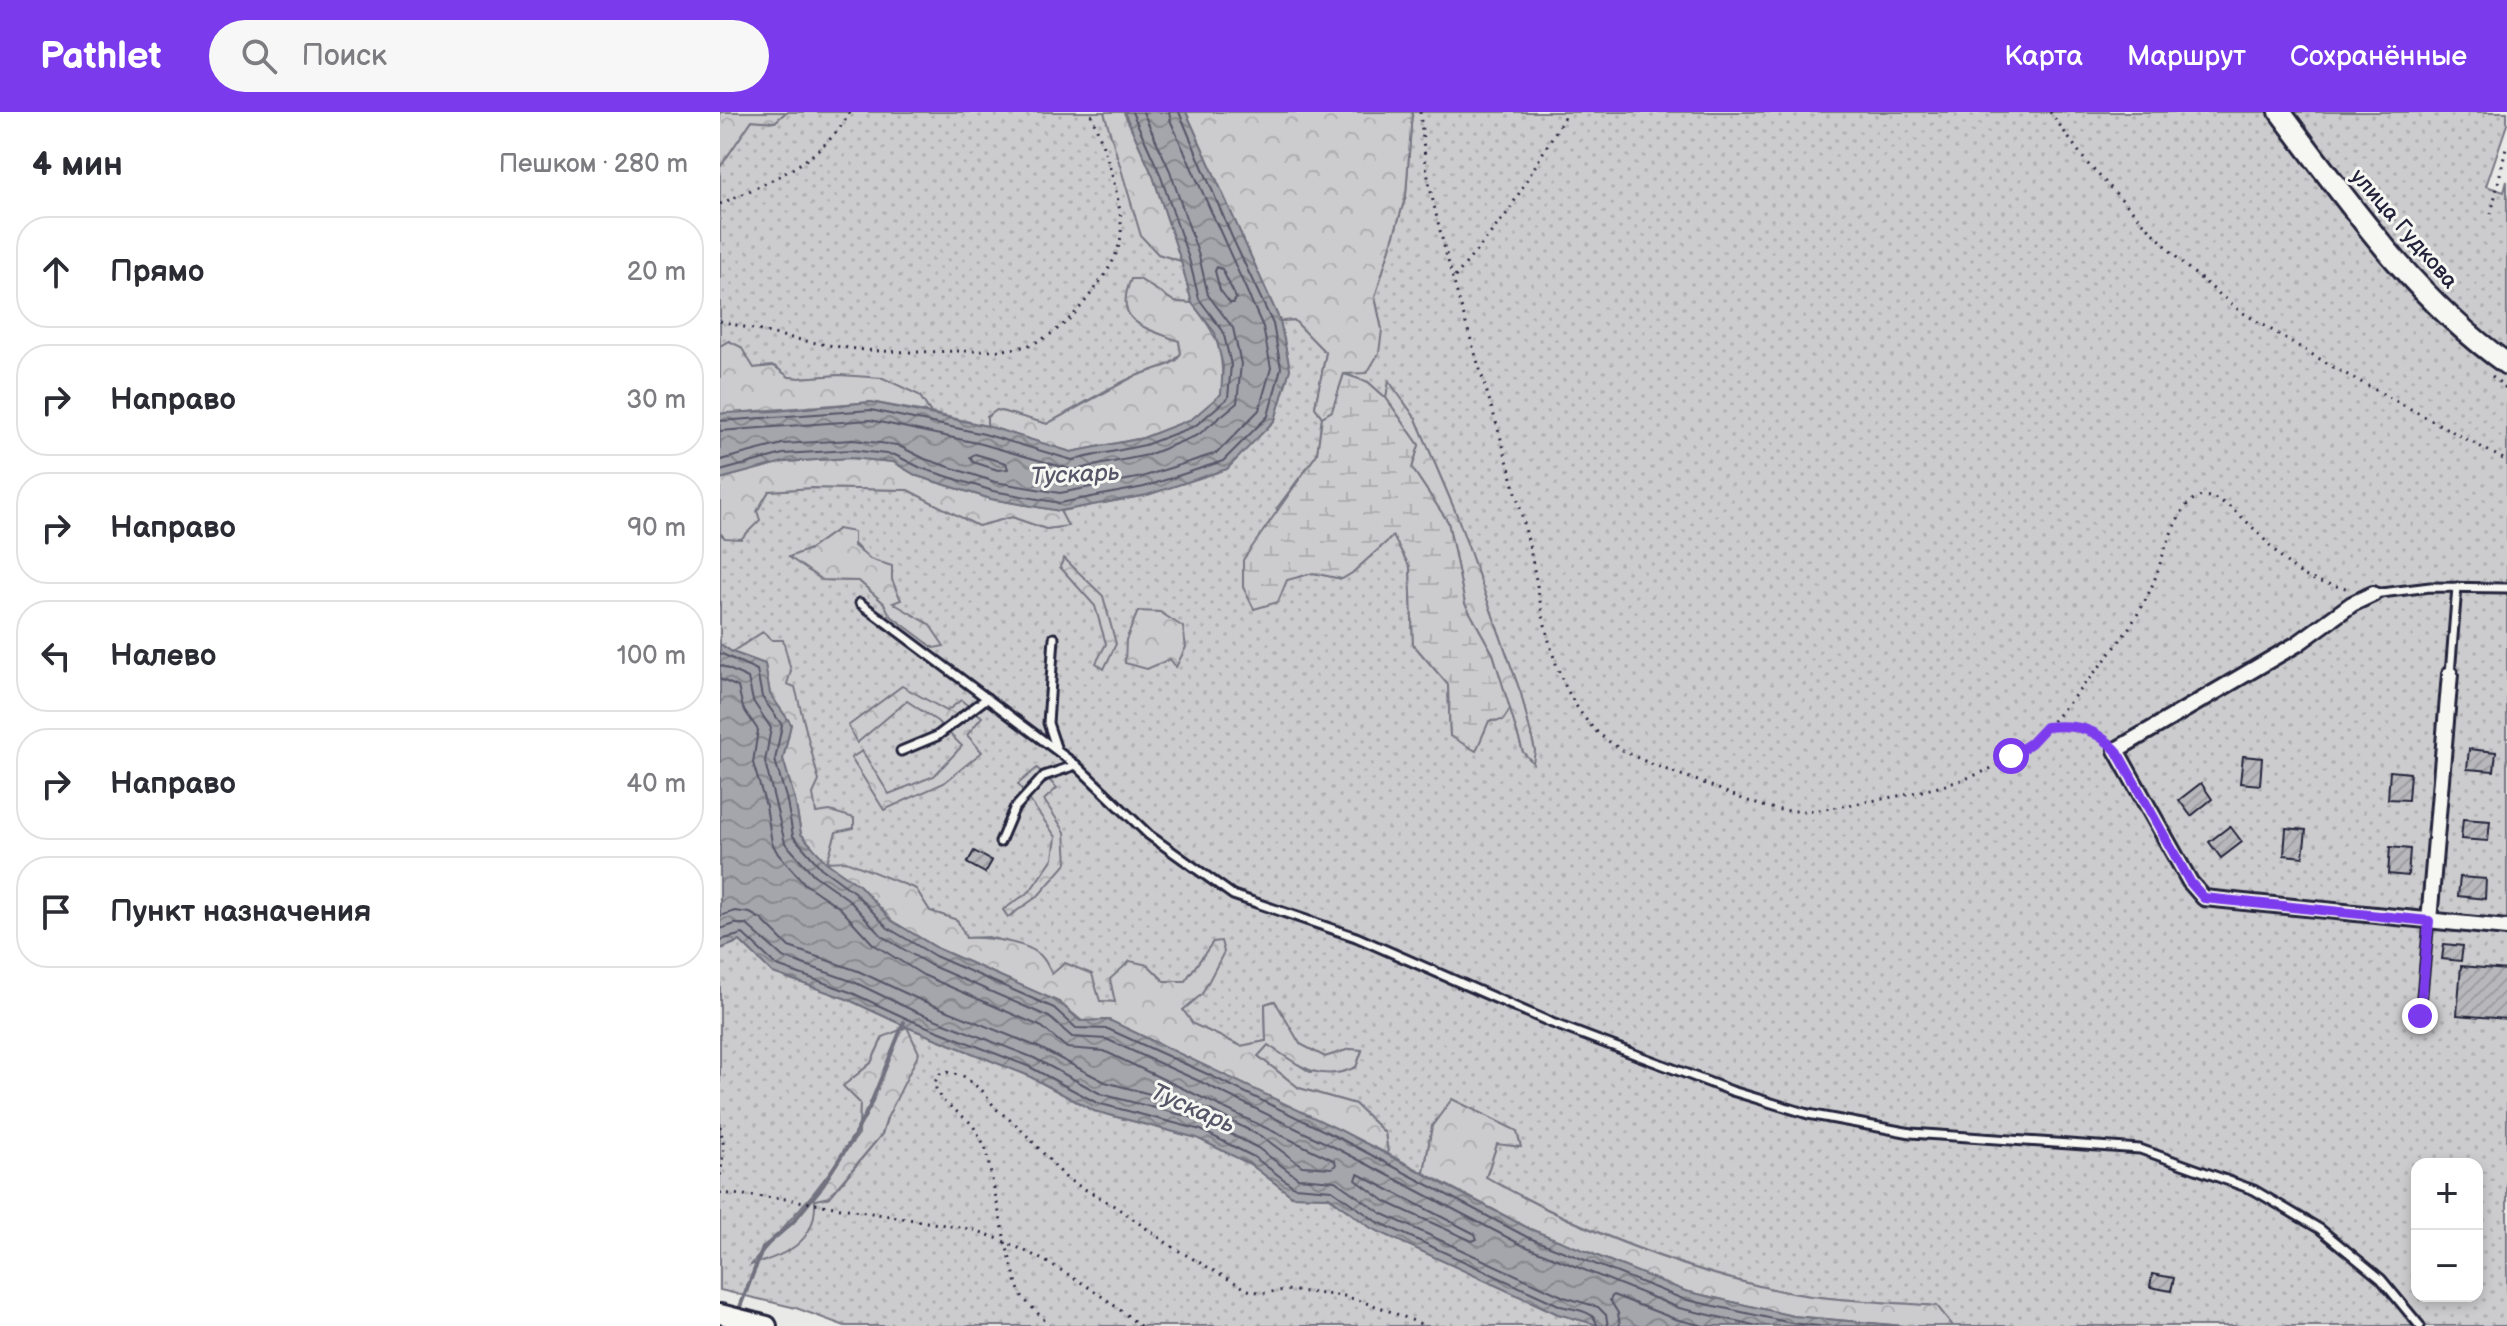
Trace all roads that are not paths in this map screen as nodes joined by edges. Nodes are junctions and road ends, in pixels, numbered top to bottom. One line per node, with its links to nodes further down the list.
1 (2280, 112): 2 (main road, улица Гудкова)
2 (2507, 364)
3 (2457, 587): 4 (lane); 5 (lane); 8 (lane)
4 (2507, 588)
5 (2373, 594): 14 (street)
6 (860, 603): 9 (lane)
7 (1054, 638): 11 (lane)
8 (2450, 674): 14 (street)
9 (987, 698): 10 (lane); 11 (lane)
10 (901, 751)
11 (1058, 751): 12 (lane)
12 (1076, 765): 13 (lane); 19 (lane)
13 (1000, 842)
14 (2429, 921): 15 (street); 16 (lane)
15 (2507, 928)
16 (2420, 1016)
17 (720, 1314): 18 (main road)
18 (766, 1326)
19 (2420, 1326)

